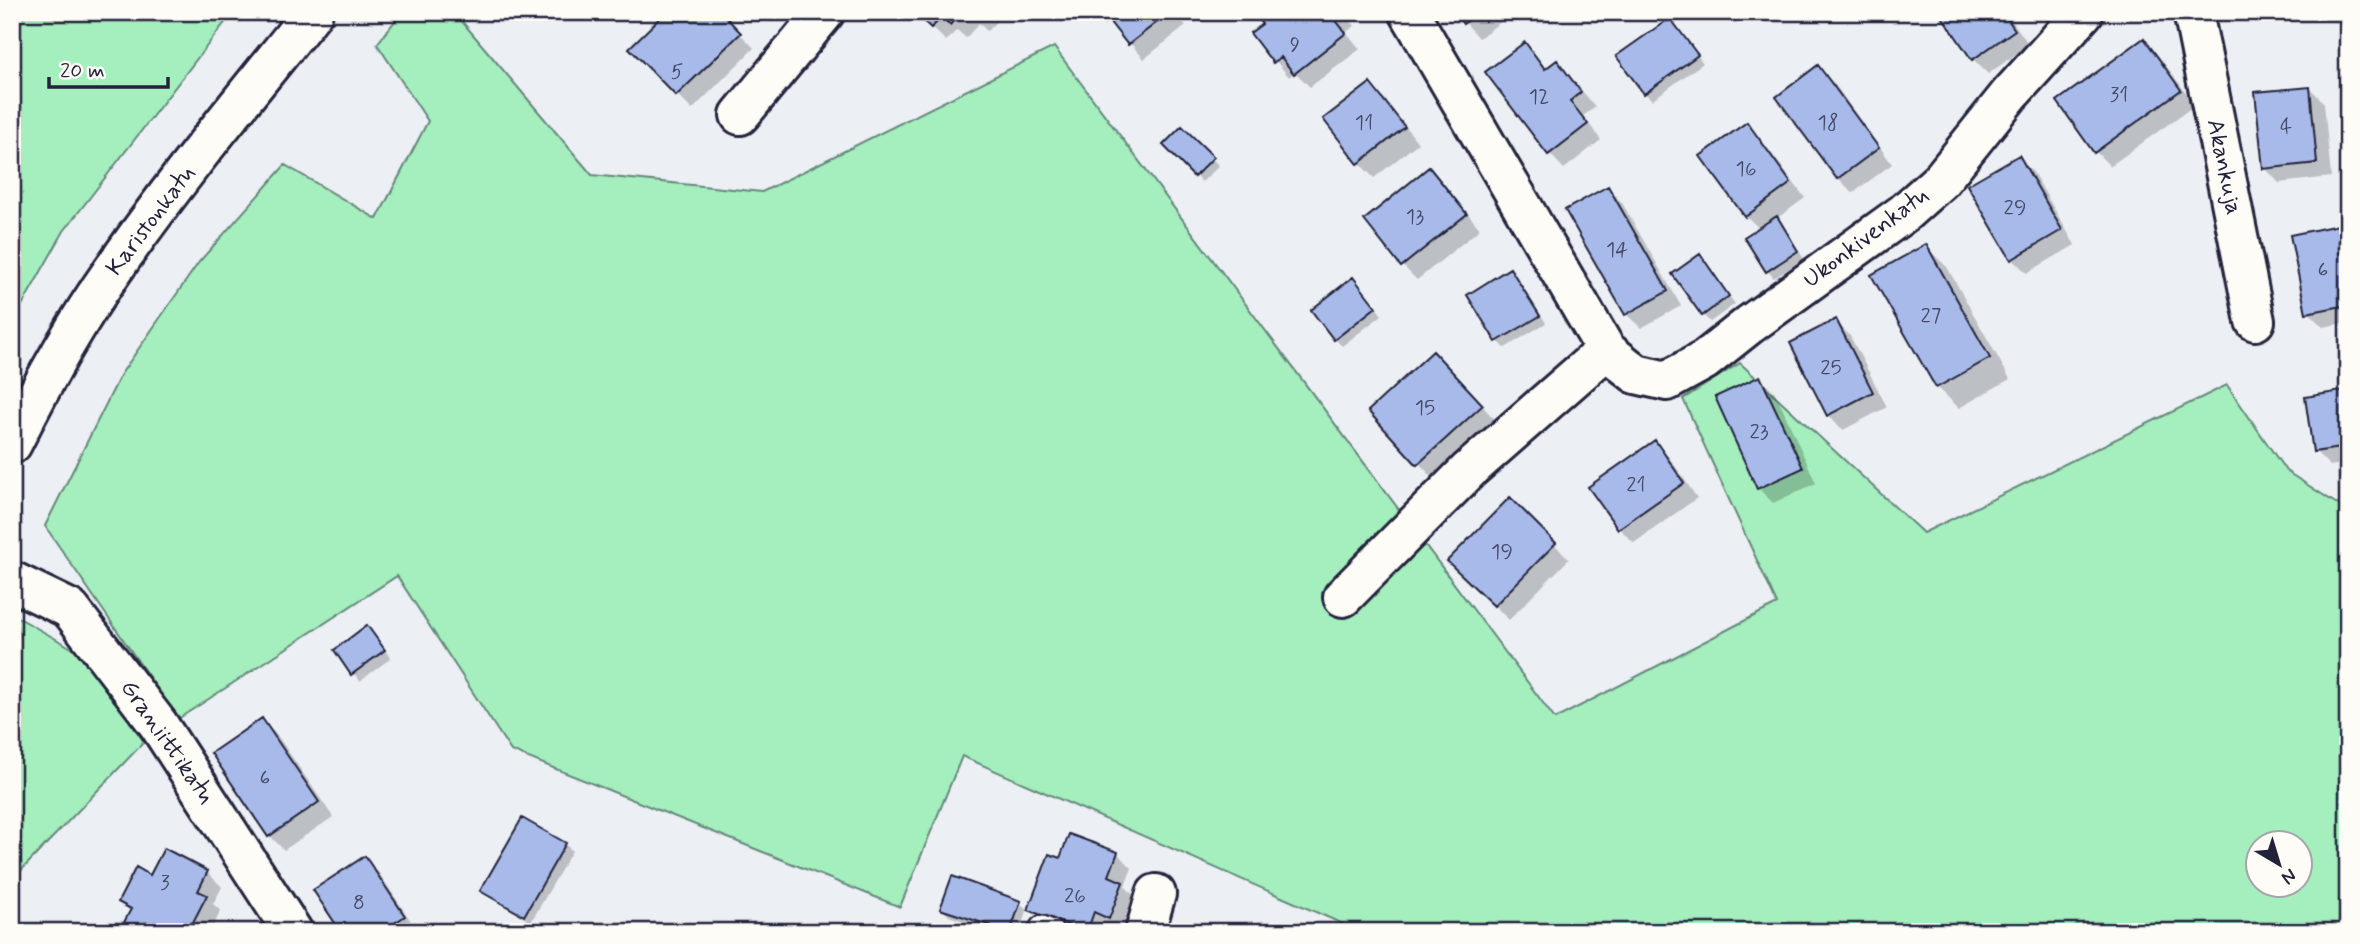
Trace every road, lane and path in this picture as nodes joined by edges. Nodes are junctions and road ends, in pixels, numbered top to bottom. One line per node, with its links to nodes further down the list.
1 (313, 12): 9 (street, Karistonkatu)
2 (825, 12): 6 (street)
3 (1409, 12): 8 (street, Ukonkivenkatu)
4 (2084, 12): 8 (street, Ukonkivenkatu)
5 (2193, 12): 7 (street, Akankuja)
6 (740, 115)
7 (2255, 321)
8 (1606, 350): 11 (street)
9 (12, 444)
10 (12, 581): 13 (street, Graniittikatu)
11 (1343, 597)
12 (1156, 894): 14 (street)
13 (293, 932)
14 (1146, 932)

